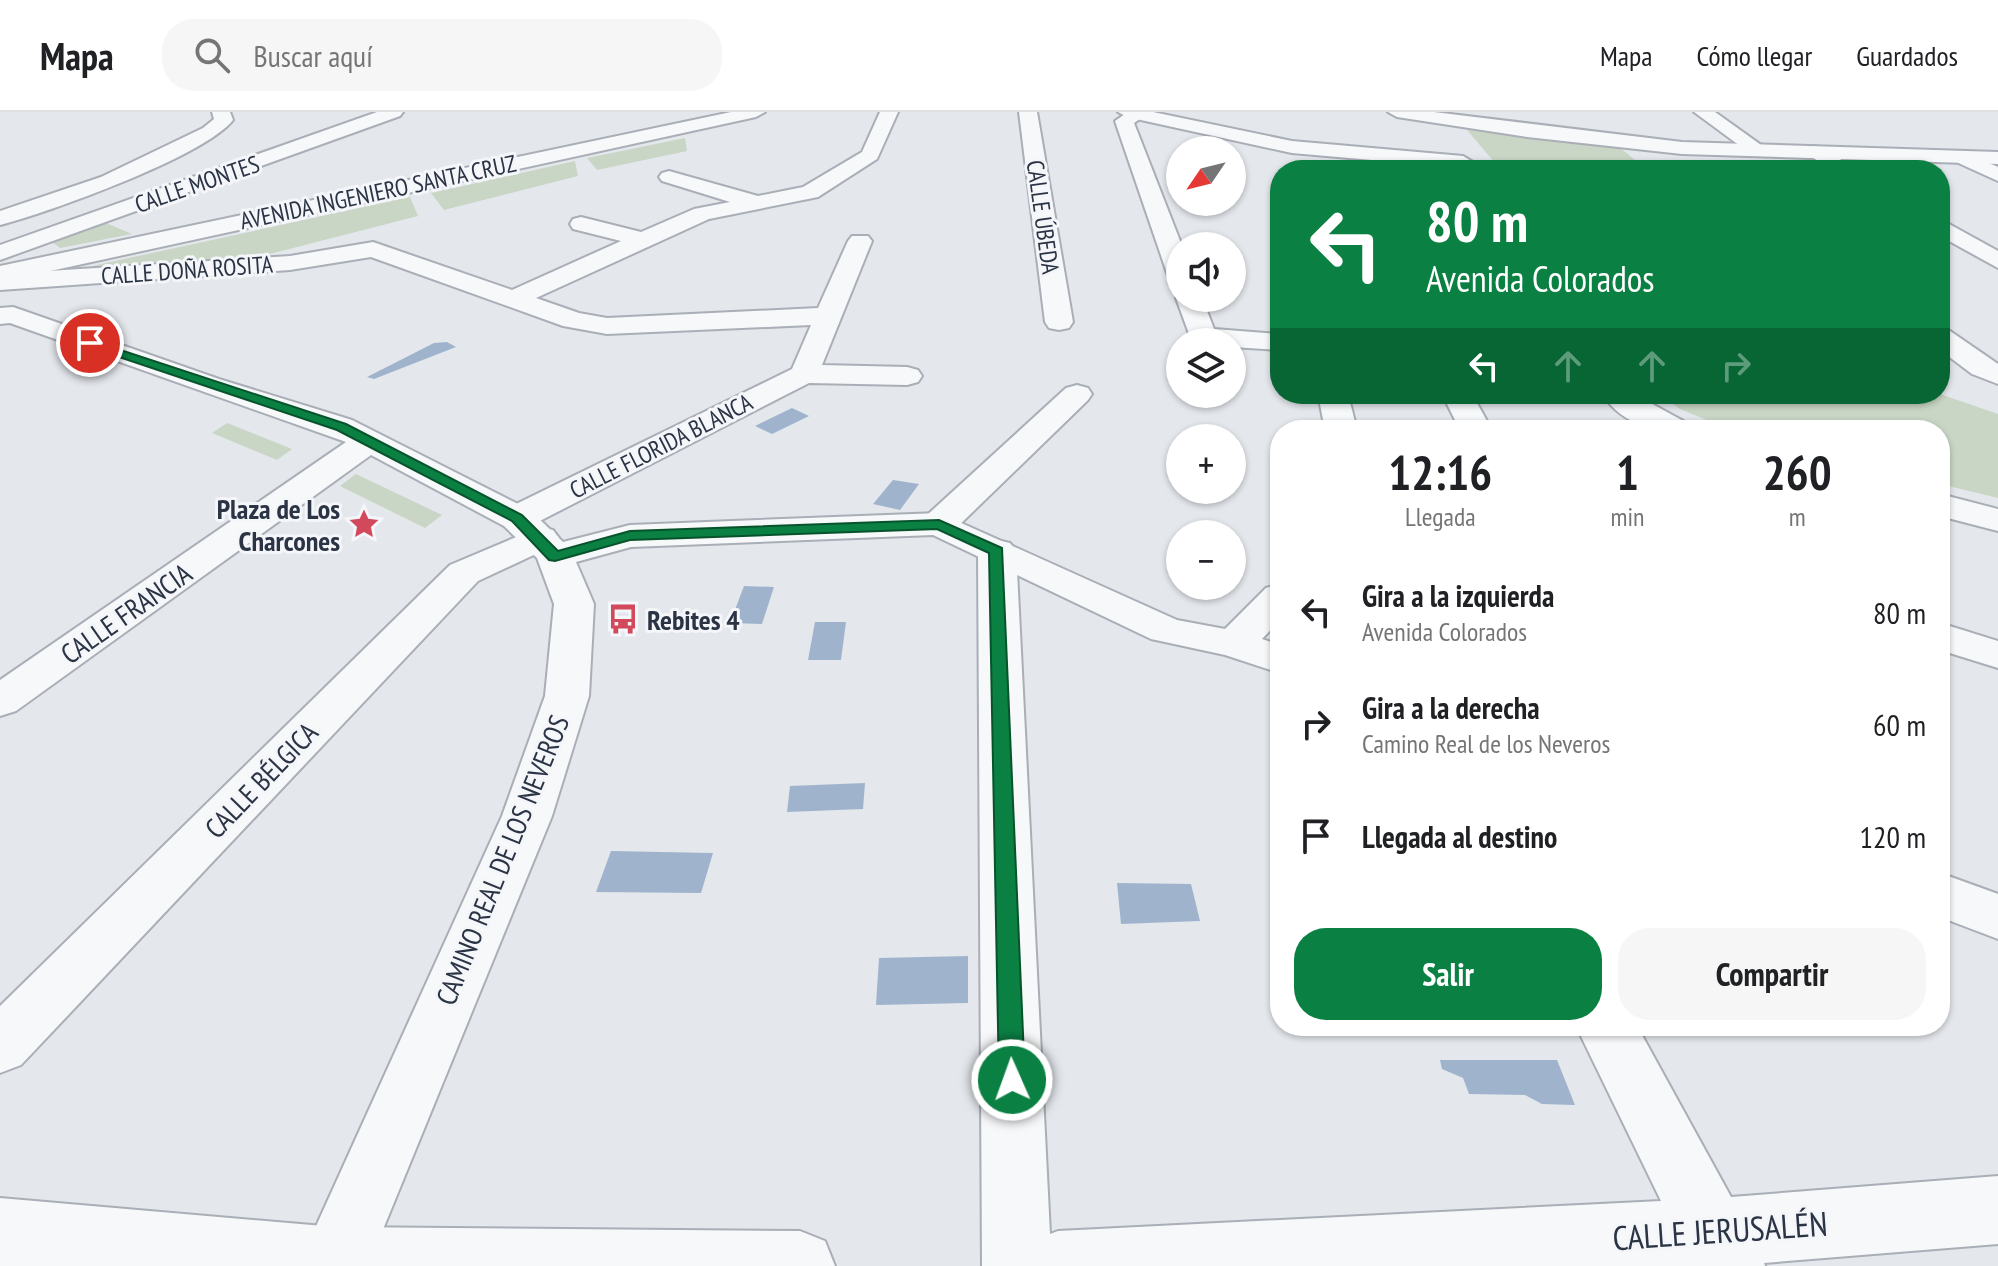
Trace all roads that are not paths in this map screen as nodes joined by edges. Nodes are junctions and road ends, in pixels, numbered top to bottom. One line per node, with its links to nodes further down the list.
1 (221, 112): 25 (street)
2 (394, 112): 31 (street, CALLE MONTES)
3 (756, 112): 33 (street, AVENIDA INGENIERO SANTA CRUZ)
4 (889, 112): 24 (street)
5 (1028, 112): 39 (street, CALLE ÚBEDA)
6 (1397, 112): 9 (street)
7 (1703, 112): 13 (street)
8 (1133, 113): 11 (street); 28 (street)
9 (1418, 113): 10 (street)
10 (1443, 119): 12 (street); 19 (street)
11 (1292, 147): 17 (street); 18 (street)
12 (1682, 148): 13 (street); 20 (street)
13 (1758, 150): 14 (street)
14 (1815, 152): 15 (street); 21 (street)
15 (1961, 157): 16 (street); 22 (street)
16 (1998, 158)
17 (1285, 160)
18 (1410, 160)
19 (1463, 160)
20 (1698, 160)
21 (1829, 160)
22 (1998, 175)
23 (669, 177): 24 (street)
24 (758, 203): 29 (street)
25 (0, 218)
26 (581, 224): 29 (street)
27 (1950, 232): 32 (street)
28 (1166, 235)
29 (643, 240): 35 (street)
30 (860, 241): 38 (street)
31 (0, 253)
32 (1998, 261)
33 (0, 274)
34 (0, 282): 35 (street, CALLE DOÑA ROSITA)
35 (515, 298): 38 (street)
36 (4, 311): 48 (street)
37 (1194, 312): 40 (street)
38 (827, 316): 42 (street)
39 (1059, 322)
40 (1270, 341)
41 (1950, 344): 43 (street)
42 (804, 374): 44 (street, CALLE FLORIDA BLANCA); 52 (street, CALLE FLORIDA BLANCA)
43 (1998, 375)
44 (907, 376)
45 (1077, 394): 51 (street)
46 (1626, 404): 47 (street)
47 (1657, 420)
48 (369, 441): 52 (street); 60 (street, CALLE FRANCIA)
49 (1950, 508): 50 (street)
50 (1998, 520)
51 (939, 524): 52 (street); 53 (street)
52 (537, 537): 66 (street, CALLE BÉLGICA); 70 (street, CAMINO REAL DE LOS NEVEROS)
53 (997, 551): 56 (street); 72 (street)
54 (1270, 606): 56 (street)
55 (1950, 639): 57 (street)
56 (1234, 644): 58 (street); 59 (street)
57 (1998, 655)
58 (1270, 656)
59 (1270, 664)
60 (0, 701)
61 (1950, 884): 63 (street)
62 (1950, 898): 64 (street)
63 (1998, 907)
64 (1998, 917)
65 (1611, 1036): 69 (street)
66 (0, 1046)
67 (1998, 1210): 69 (street, CALLE JERUSALÉN)
68 (0, 1232): 70 (street)
69 (1721, 1249): 73 (street, CALLE JERUSALÉN)
70 (334, 1264): 71 (street)
71 (800, 1266)
72 (1017, 1266)
73 (1058, 1266)

